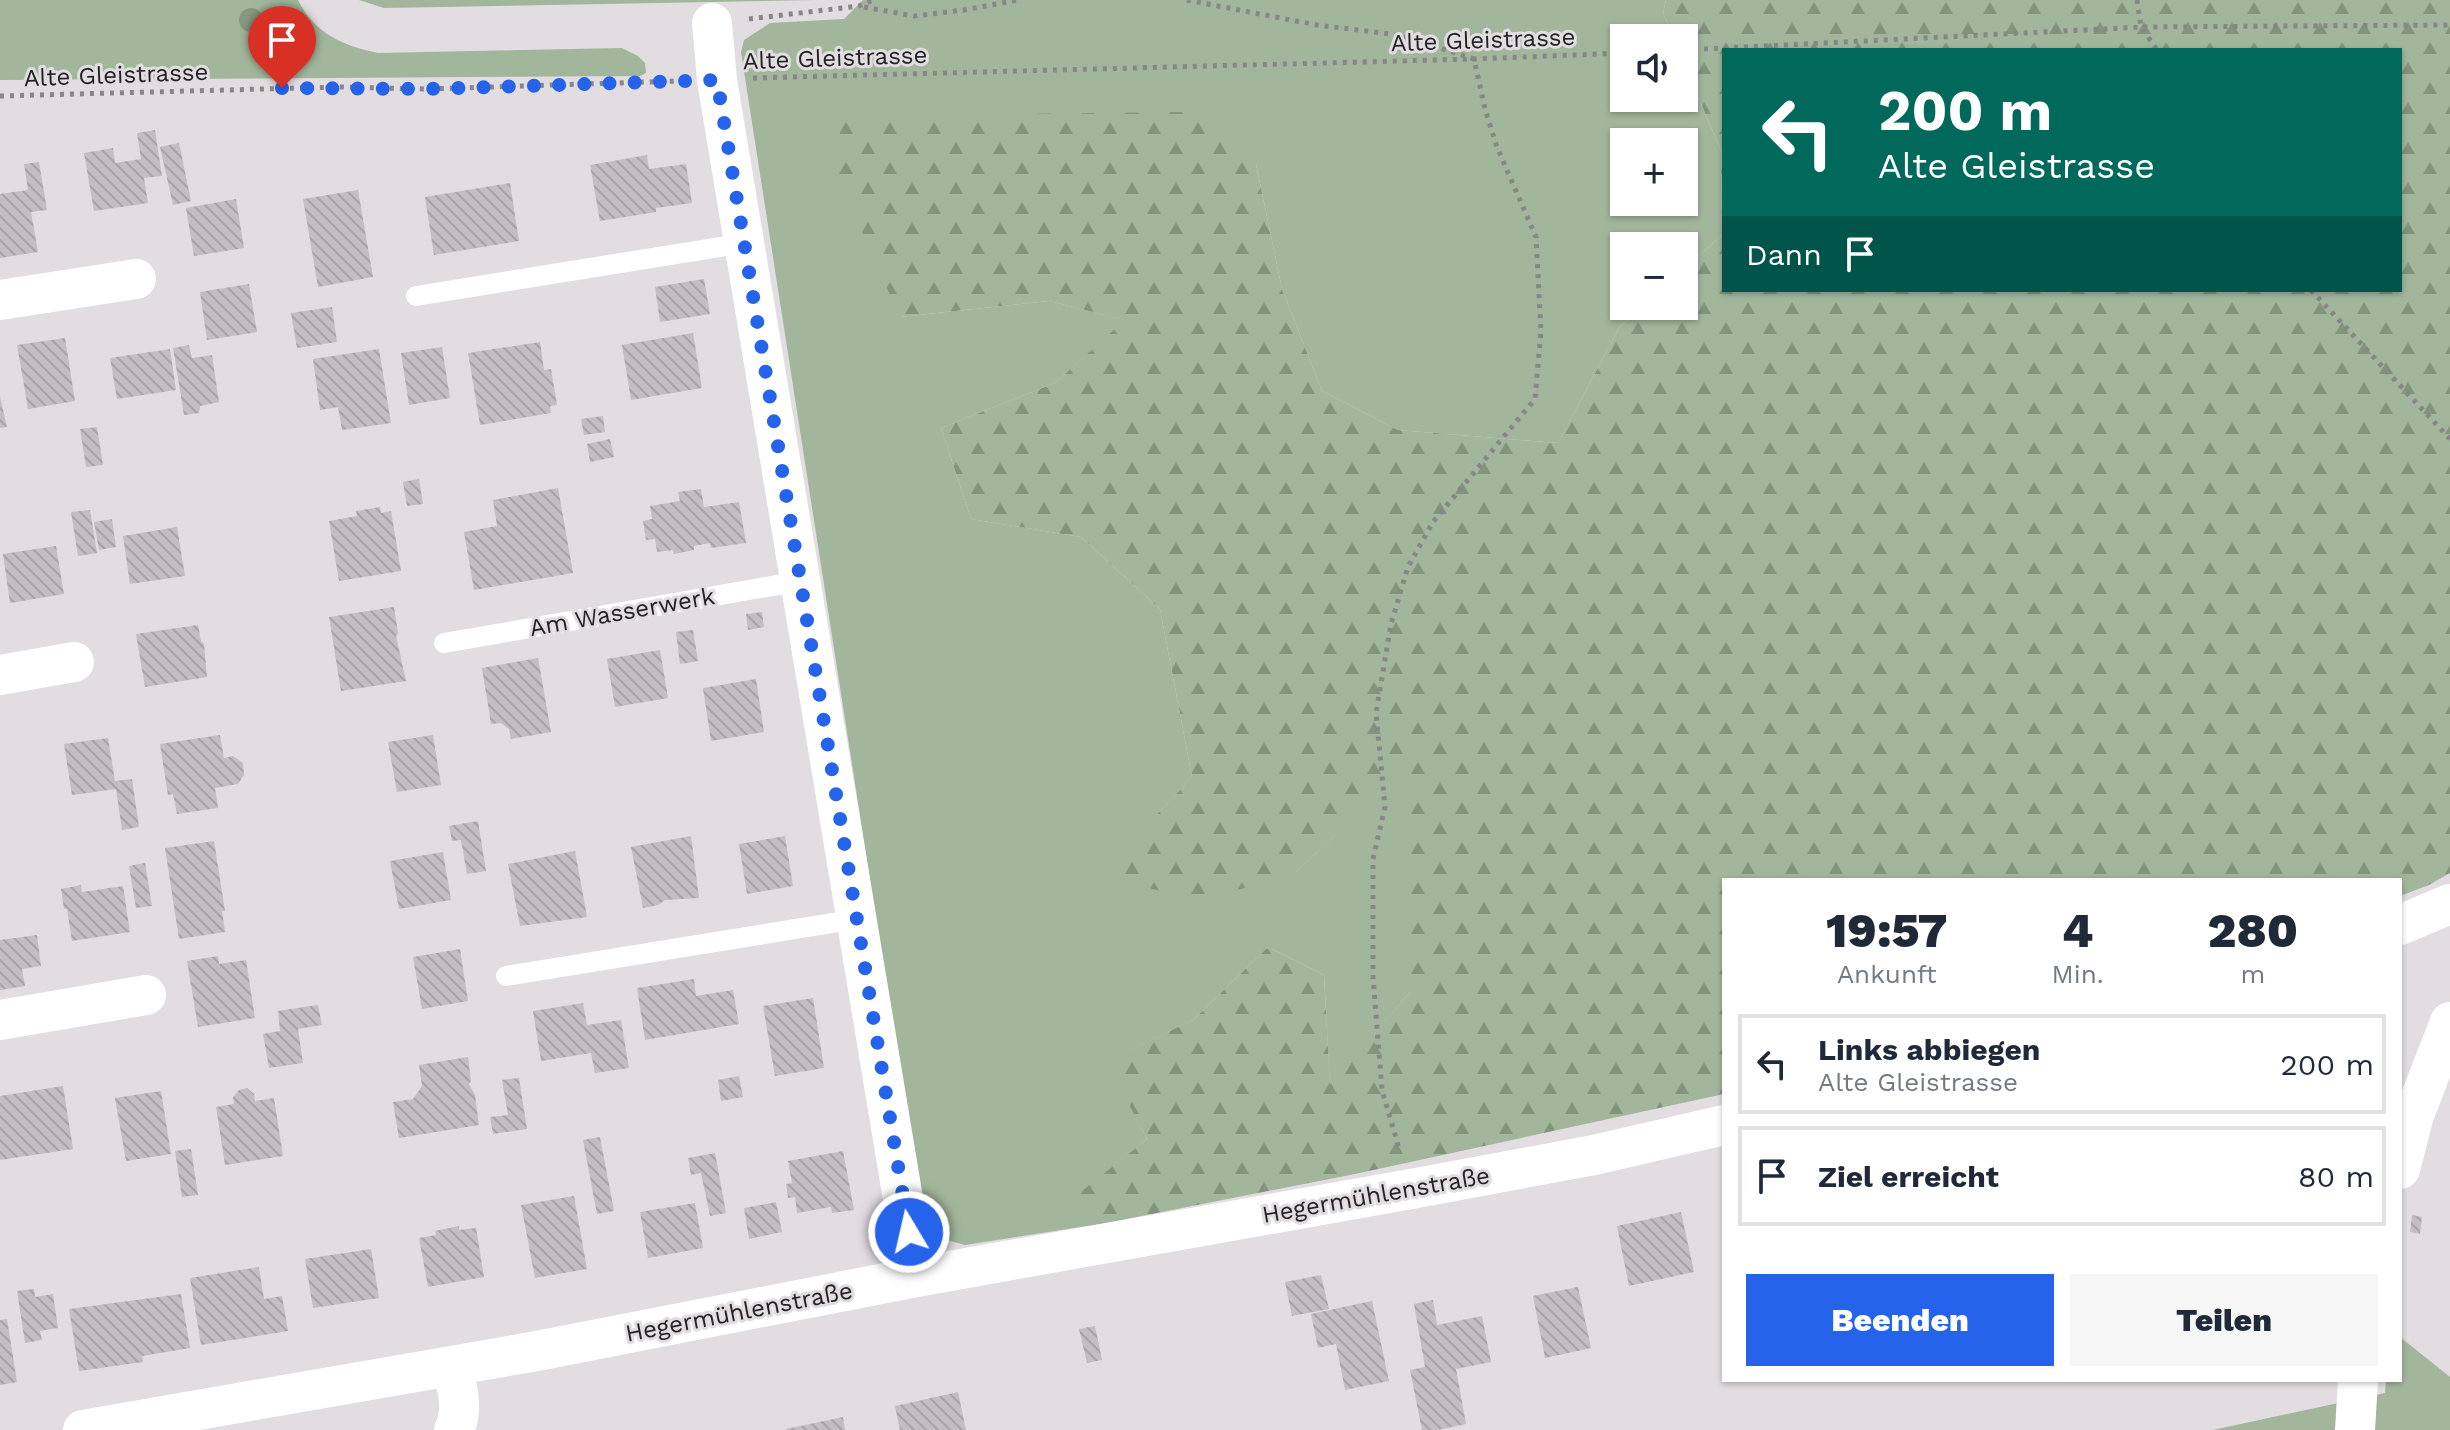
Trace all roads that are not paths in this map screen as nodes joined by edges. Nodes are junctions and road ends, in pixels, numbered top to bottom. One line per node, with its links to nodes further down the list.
1 (712, 23): 2 (street)
2 (745, 243): 4 (lane); 6 (street)
3 (136, 279): 5 (street)
4 (416, 296)
5 (0, 300)
6 (801, 581): 7 (lane, Am Wasserwerk); 11 (street)
7 (444, 643)
8 (74, 662): 9 (street)
9 (0, 675)
10 (2450, 904): 12 (street)
11 (857, 919): 13 (lane); 19 (street)
12 (2402, 924)
13 (506, 976)
14 (146, 995): 15 (street)
15 (0, 1020)
16 (2450, 1022): 18 (street)
17 (1722, 1125): 19 (street, Hegermühlenstraße)
18 (2402, 1161)
19 (916, 1277): 20 (street, Hegermühlenstraße)
20 (452, 1366): 22 (street, Hegermühlenstraße); 23 (street)
21 (2358, 1382): 24 (street)
22 (83, 1430)
23 (454, 1430)
24 (2355, 1430)

